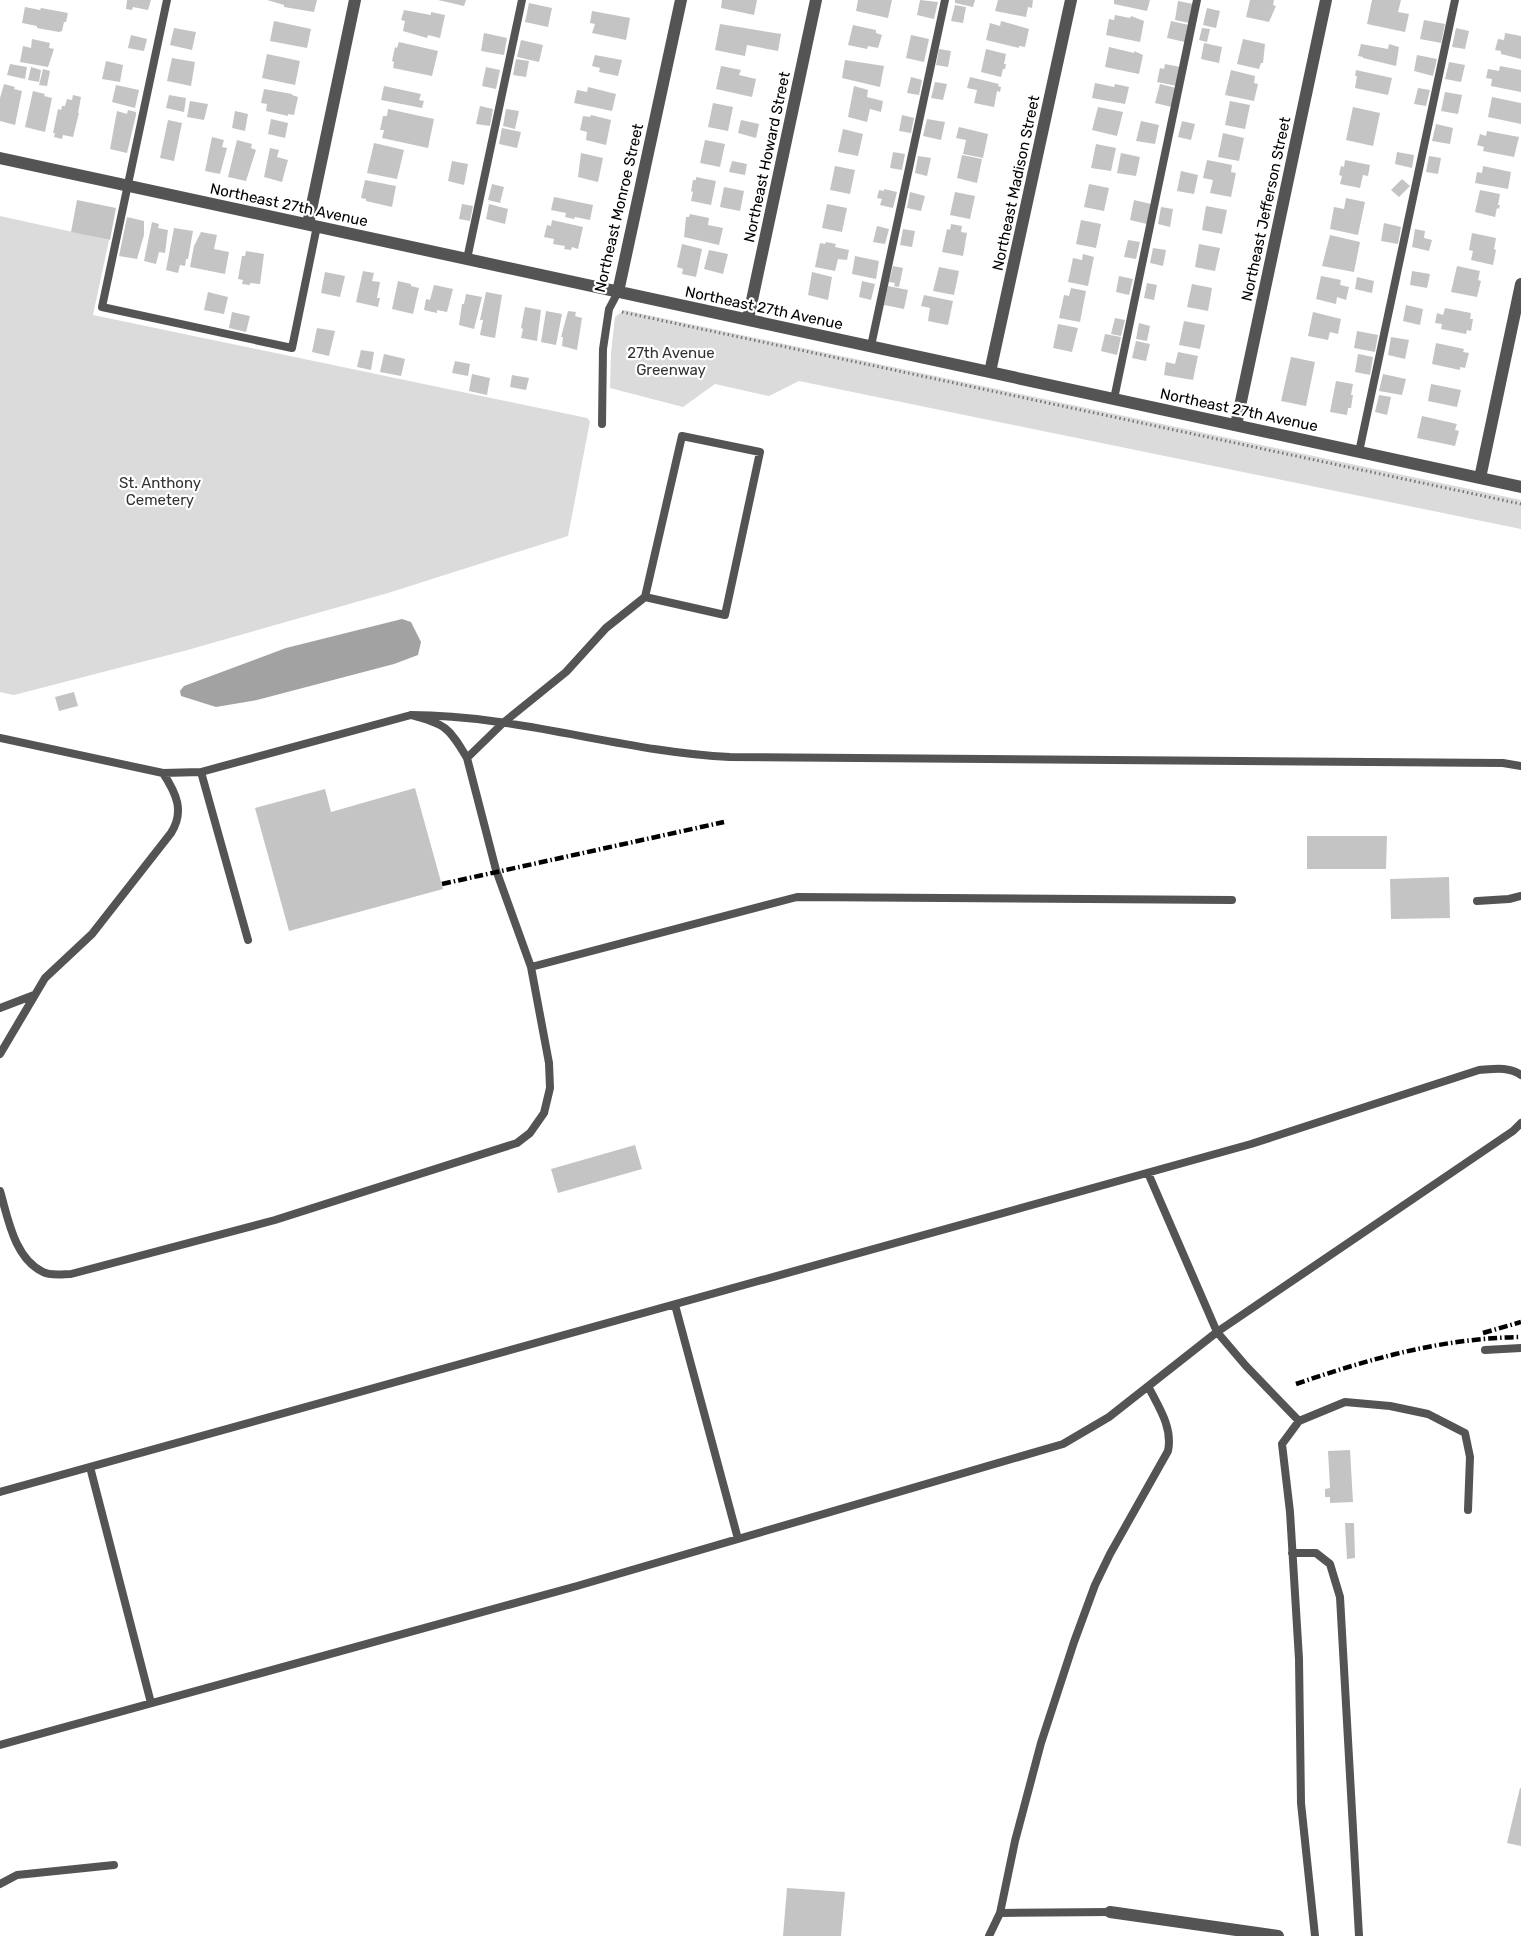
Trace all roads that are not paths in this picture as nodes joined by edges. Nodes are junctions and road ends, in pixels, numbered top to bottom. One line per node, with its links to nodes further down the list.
1 (167, 0): 12 (lane)
2 (355, 0): 13 (street)
3 (522, 0): 14 (lane)
4 (681, 0): 16 (street, Northeast Monroe Street)
5 (816, 0): 17 (street, Northeast Howard Street)
6 (945, 0): 18 (lane)
7 (1071, 0): 19 (street, Northeast Madison Street)
8 (1197, 0): 20 (lane)
9 (1326, 0): 22 (street, Northeast Jefferson Street)
10 (1455, 0): 23 (lane)
11 (0, 158): 12 (street, Northeast 27th Avenue)
12 (128, 185): 13 (street, Northeast 27th Avenue); 13 (lane)
13 (312, 225): 14 (street, Northeast 27th Avenue)
14 (467, 259): 16 (street, Northeast 27th Avenue)
15 (1521, 284): 24 (street)
16 (618, 292): 17 (street, Northeast 27th Avenue); 21 (lane, Northeast Monroe Street)
17 (748, 319): 18 (street, Northeast 27th Avenue)
18 (871, 346): 19 (street, Northeast 27th Avenue)
19 (990, 372): 20 (street, Northeast 27th Avenue)
20 (1114, 399): 22 (street, Northeast 27th Avenue)
21 (602, 424)
22 (1236, 425): 23 (street, Northeast 27th Avenue)
23 (1359, 452): 24 (street, Northeast 27th Avenue)
24 (1480, 478): 25 (street, Northeast 27th Avenue)
25 (1521, 487)
26 (645, 597): 26 (lane); 28 (lane)
27 (411, 715): 28 (lane); 30 (lane); 32 (lane)
28 (503, 723): 30 (lane); 31 (lane)
29 (0, 738): 33 (lane)
30 (467, 758): 38 (lane)
31 (1521, 766)
32 (201, 772): 33 (lane); 37 (lane)
33 (163, 773): 39 (lane)
34 (1521, 896): 36 (lane)
35 (1232, 900): 38 (lane)
36 (1477, 901)
37 (248, 940)
38 (531, 967): 45 (lane)
39 (34, 995): 40 (lane); 41 (lane)
40 (0, 1008)
41 (0, 1054)
42 (1521, 1076): 44 (lane)
43 (1521, 1123): 47 (lane)
44 (1148, 1173): 46 (lane); 47 (lane)
45 (0, 1191)
46 (675, 1305): 52 (lane); 55 (lane)
47 (1217, 1332): 50 (lane); 51 (lane)
48 (1521, 1348): 49 (lane)
49 (1485, 1350)
50 (1148, 1386): 55 (lane); 62 (lane)
51 (1299, 1421): 54 (lane); 56 (lane)
52 (90, 1467): 53 (lane); 57 (lane)
53 (0, 1492)
54 (1468, 1510)
55 (738, 1539): 57 (lane)
56 (1292, 1553): 65 (lane); 66 (lane)
57 (151, 1703): 58 (lane)
58 (0, 1745)
59 (114, 1865): 60 (lane)
60 (0, 1884)
61 (1110, 1912): 62 (lane); 64 (street)
62 (1000, 1913): 63 (lane)
63 (989, 1936)
64 (1278, 1936)
65 (1315, 1936)
66 (1359, 1936)

